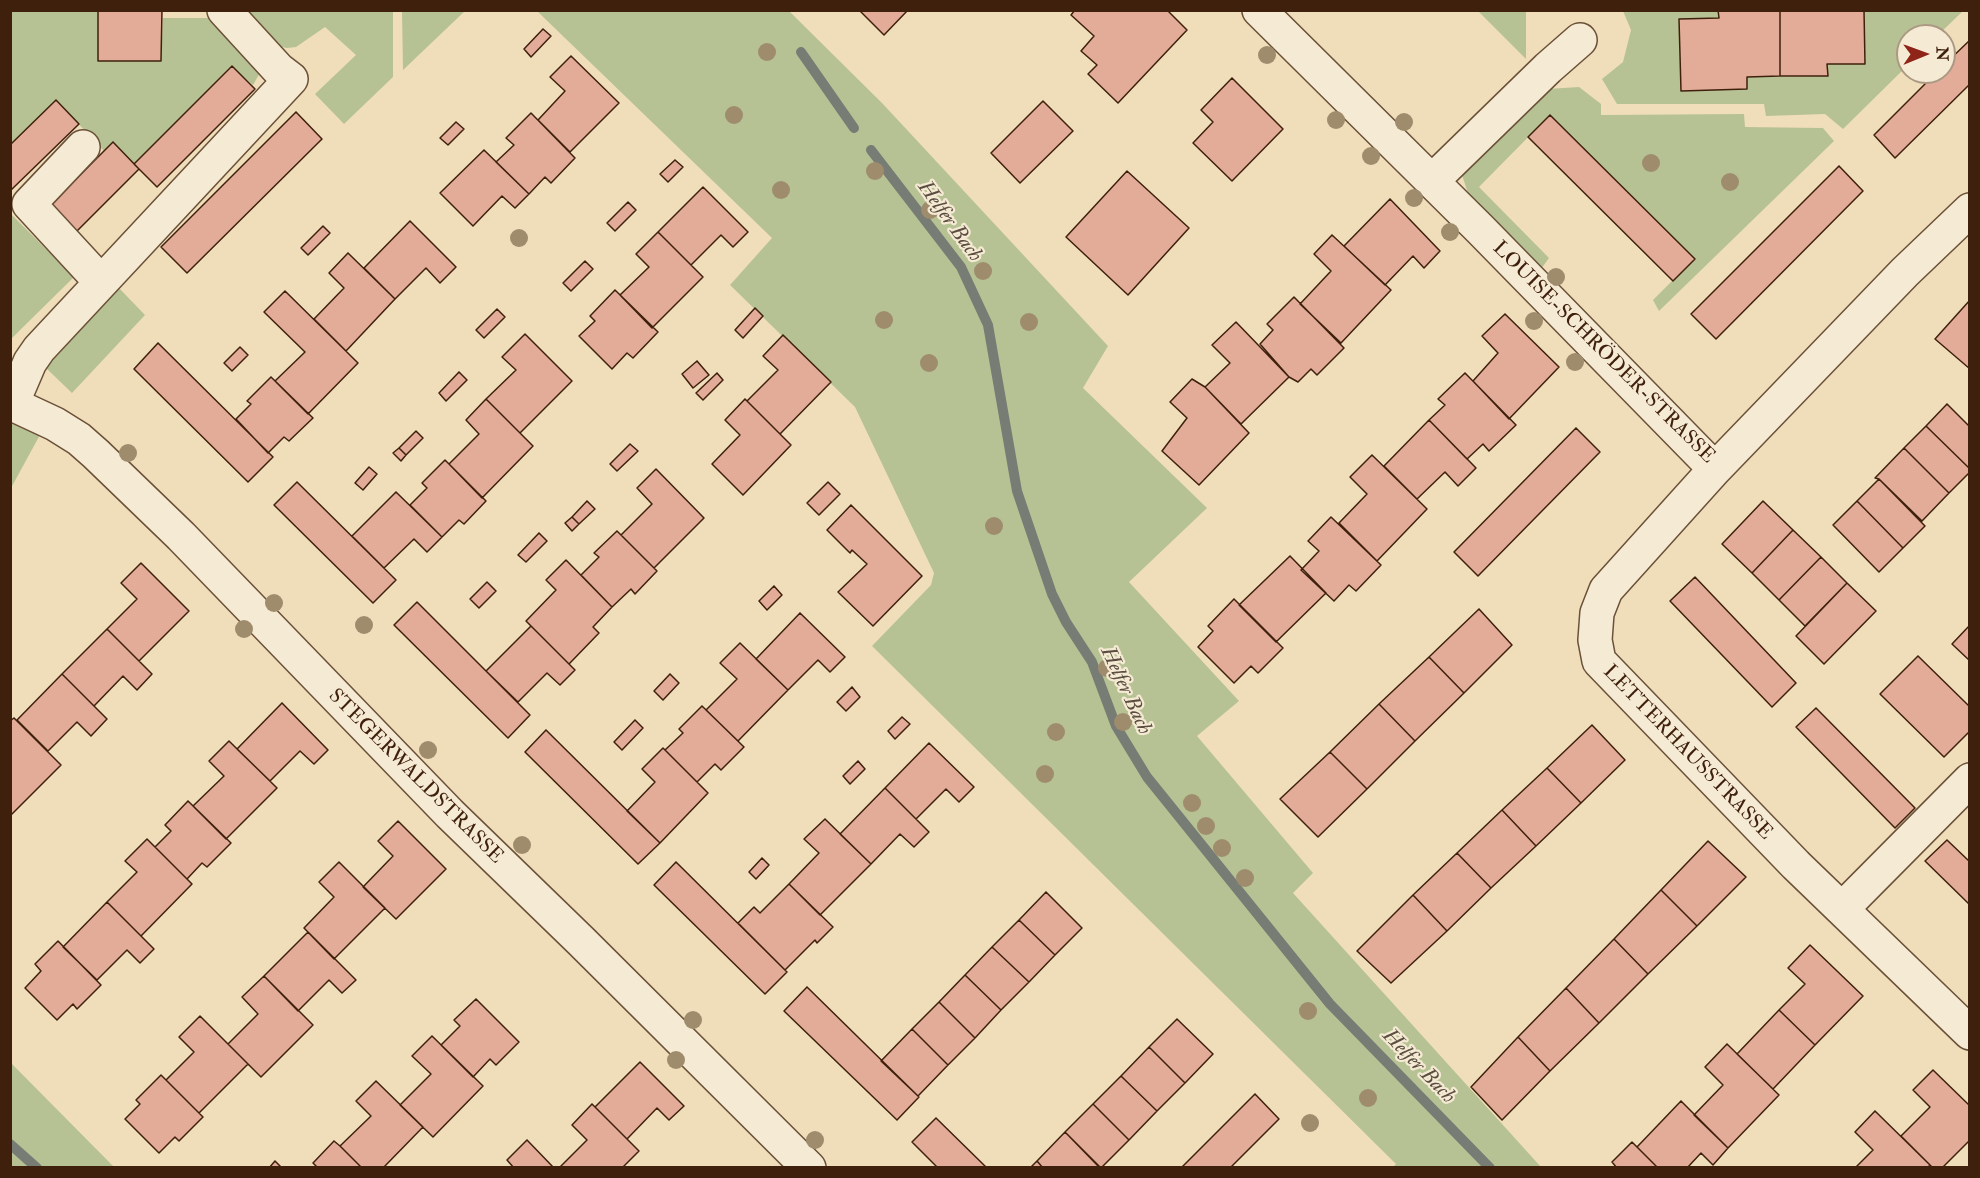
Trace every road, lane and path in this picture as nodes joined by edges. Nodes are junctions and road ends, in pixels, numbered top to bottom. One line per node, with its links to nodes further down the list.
1 (224, 10): 7 (street)
2 (1259, 10): 5 (street, LOUISE-SCHRÖDER-STRASSE)
3 (1580, 40): 5 (street)
4 (83, 147): 7 (street)
5 (1432, 181): 9 (street, LOUISE-SCHRÖDER-STRASSE)
6 (1970, 210): 9 (street, LOUISE-SCHRÖDER-STRASSE)
7 (101, 282): 8 (street)
8 (11, 403): 13 (street, STEGERWALDSTRASSE)
9 (1715, 469): 11 (street, LETTERHAUSSTRASSE)
10 (1970, 780): 11 (street)
11 (1842, 909): 12 (street, LETTERHAUSSTRASSE)
12 (1970, 1033)
13 (809, 1167)

